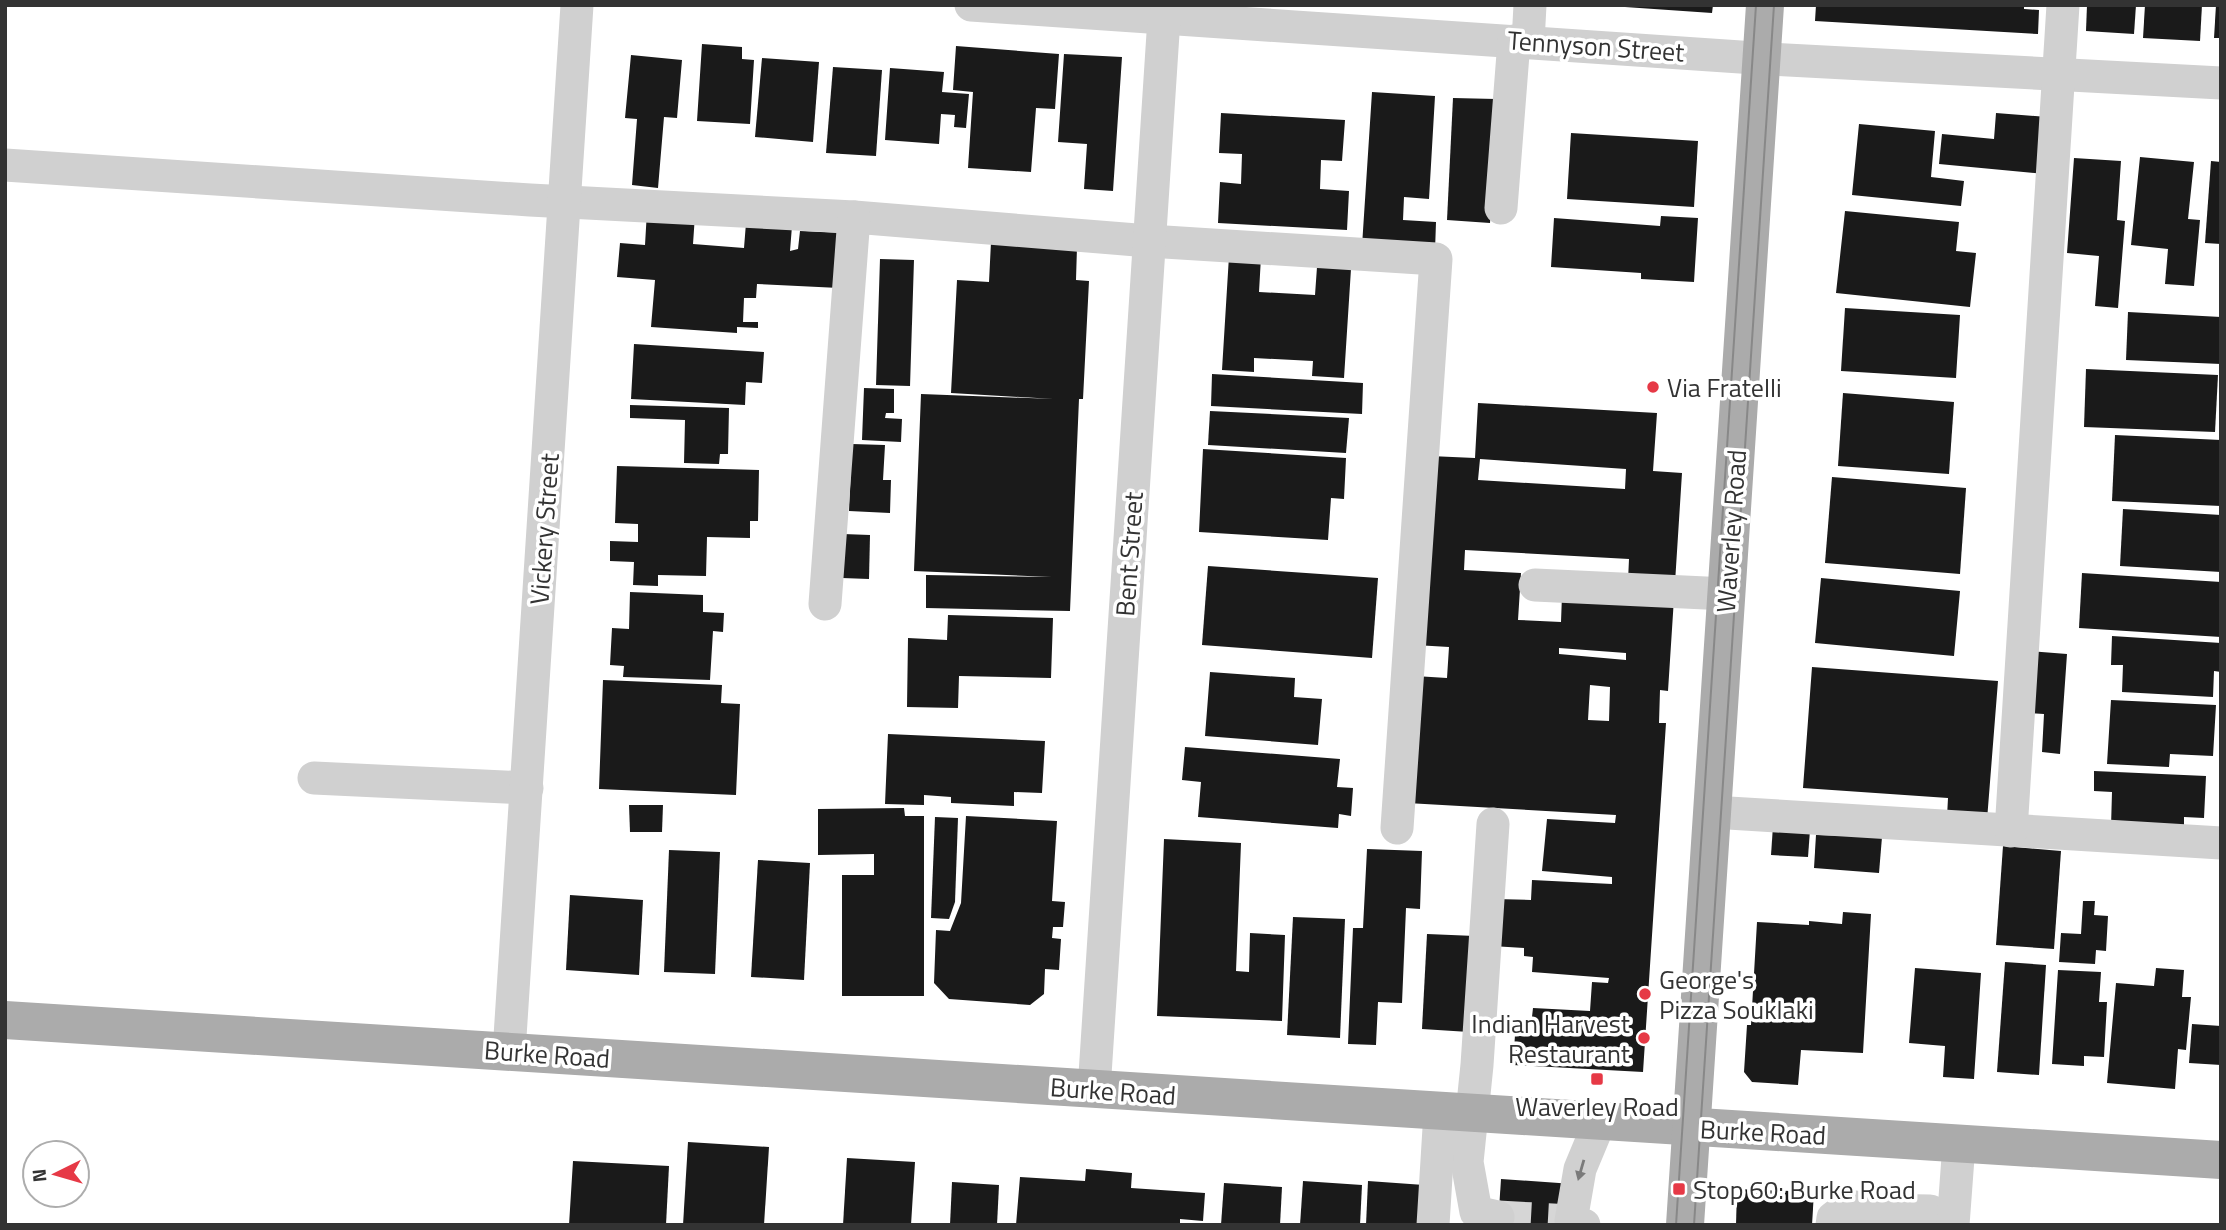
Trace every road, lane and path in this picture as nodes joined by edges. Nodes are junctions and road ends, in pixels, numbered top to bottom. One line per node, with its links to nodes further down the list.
1 (577, 5): 12 (street, Vickery Street)
2 (971, 5): 6 (street, Tennyson Street)
3 (1530, 5): 7 (street)
4 (1765, 5): 8 (main road, Waverley Road)
5 (2063, 5): 9 (street)
6 (1164, 18): 7 (street, Tennyson Street); 15 (street, Bent Street)
7 (1521, 41): 8 (street, Tennyson Street); 13 (street)
8 (1762, 58): 9 (street, Tennyson Street); 17 (main road, Waverley Road)
9 (2059, 73): 10 (street, Tennyson Street); 24 (street)
10 (2221, 83)
11 (5, 165): 12 (street)
12 (564, 202): 14 (street); 20 (street, Vickery Street)
13 (1501, 208)
14 (854, 217): 15 (street); 18 (street)
15 (1149, 241): 23 (street); 28 (street, Bent Street)
16 (1535, 585): 17 (street)
17 (1727, 594): 21 (main road, Waverley Road)
18 (825, 604)
19 (314, 778): 20 (street)
20 (527, 788): 27 (street, Vickery Street)
21 (1712, 811): 24 (street); 31 (main road, Waverley Road)
22 (1493, 824): 29 (street)
23 (1397, 828)
24 (2011, 831): 25 (street)
25 (2221, 843)
26 (5, 1020): 27 (main road, Burke Road)
27 (509, 1052): 28 (main road, Burke Road)
28 (1094, 1090): 29 (main road, Burke Road)
29 (1457, 1112): 30 (main road, Burke Road); 34 (street); 36 (street)
30 (1600, 1121): 31 (main road, Burke Road); 35 (street, one-way to 35)
31 (1692, 1127): 32 (main road, Burke Road); 37 (main road, Waverley Road)
32 (1959, 1144): 33 (main road, Burke Road); 40 (street)
33 (2221, 1160)
34 (1498, 1217)
35 (1578, 1223)
36 (1433, 1225)
37 (1685, 1225)
38 (1832, 1225): 39 (street)
39 (1937, 1225)
40 (1953, 1225)

